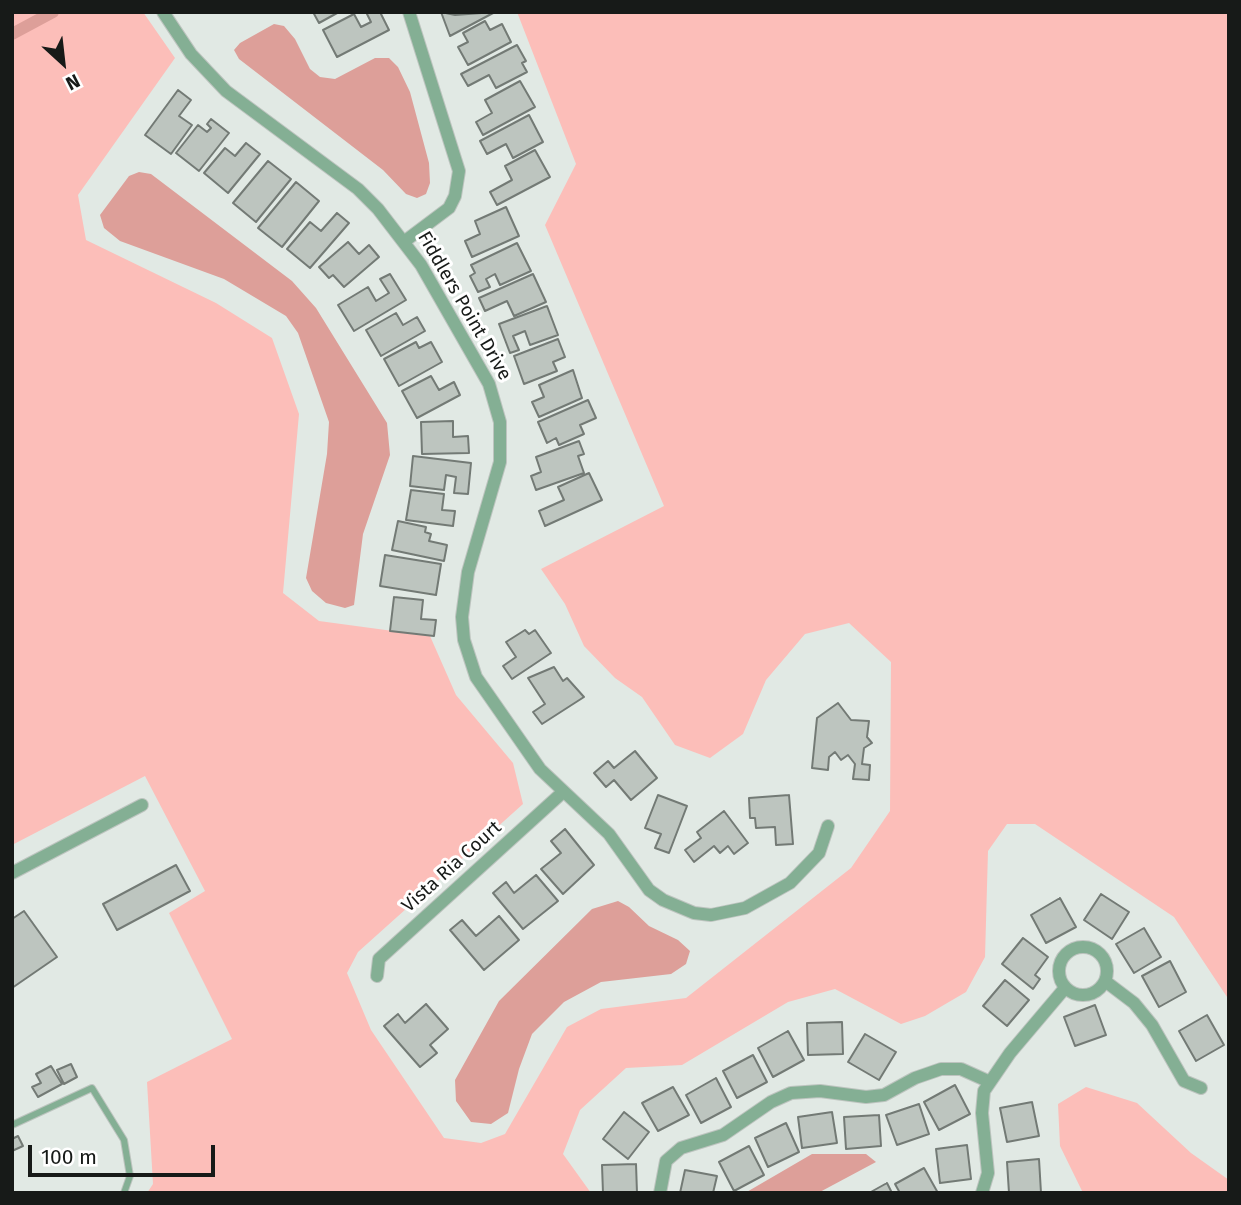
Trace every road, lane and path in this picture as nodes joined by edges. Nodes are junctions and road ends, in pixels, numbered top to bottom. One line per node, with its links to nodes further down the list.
1 (163, 12): 3 (street, Fiddlers Point Drive)
2 (410, 12): 3 (street)
3 (405, 241): 4 (street, Fiddlers Point Drive)
4 (563, 792): 6 (street, Fiddlers Point Drive); 8 (street, Vista Ria Court)
5 (142, 805): 7 (street)
6 (828, 826)
7 (12, 873)
8 (377, 976)
9 (1105, 981): 10 (street); 10 (street); 12 (street)
10 (1065, 988): 11 (street)
11 (990, 1082): 15 (street); 16 (street)
12 (1201, 1088)
13 (12, 1125): 14 (lane)
14 (124, 1193)
15 (660, 1193)
16 (982, 1193)

